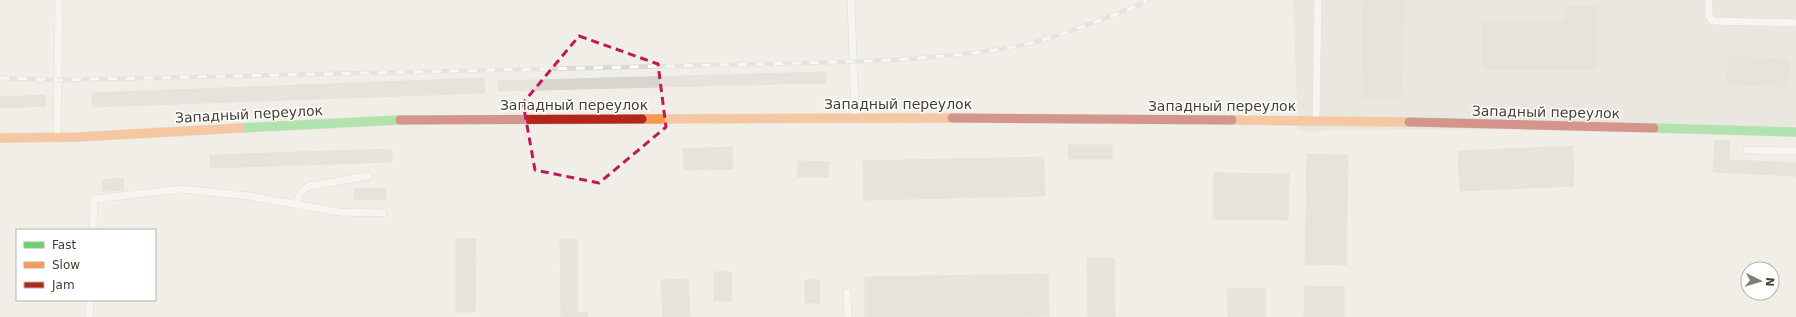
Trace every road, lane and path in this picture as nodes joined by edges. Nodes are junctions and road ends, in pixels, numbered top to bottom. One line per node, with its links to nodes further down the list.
1 (59, 0): 10 (lane)
2 (851, 0): 6 (lane)
3 (1318, 0): 7 (lane)
4 (1709, 0): 5 (lane)
5 (1796, 23)
6 (855, 118): 7 (street, Западный переулок); 10 (street, Западный переулок)
7 (1316, 120): 8 (street, Западный переулок)
8 (1796, 132)
9 (0, 138): 10 (street, Западный переулок)
10 (57, 138)
11 (1747, 150): 12 (lane)
12 (1796, 151)
13 (368, 176): 14 (lane)
14 (297, 204): 15 (lane); 16 (lane)
15 (383, 213)
16 (93, 229)
17 (847, 292): 20 (lane)
18 (90, 301): 19 (lane)
19 (89, 317)
20 (848, 317)

